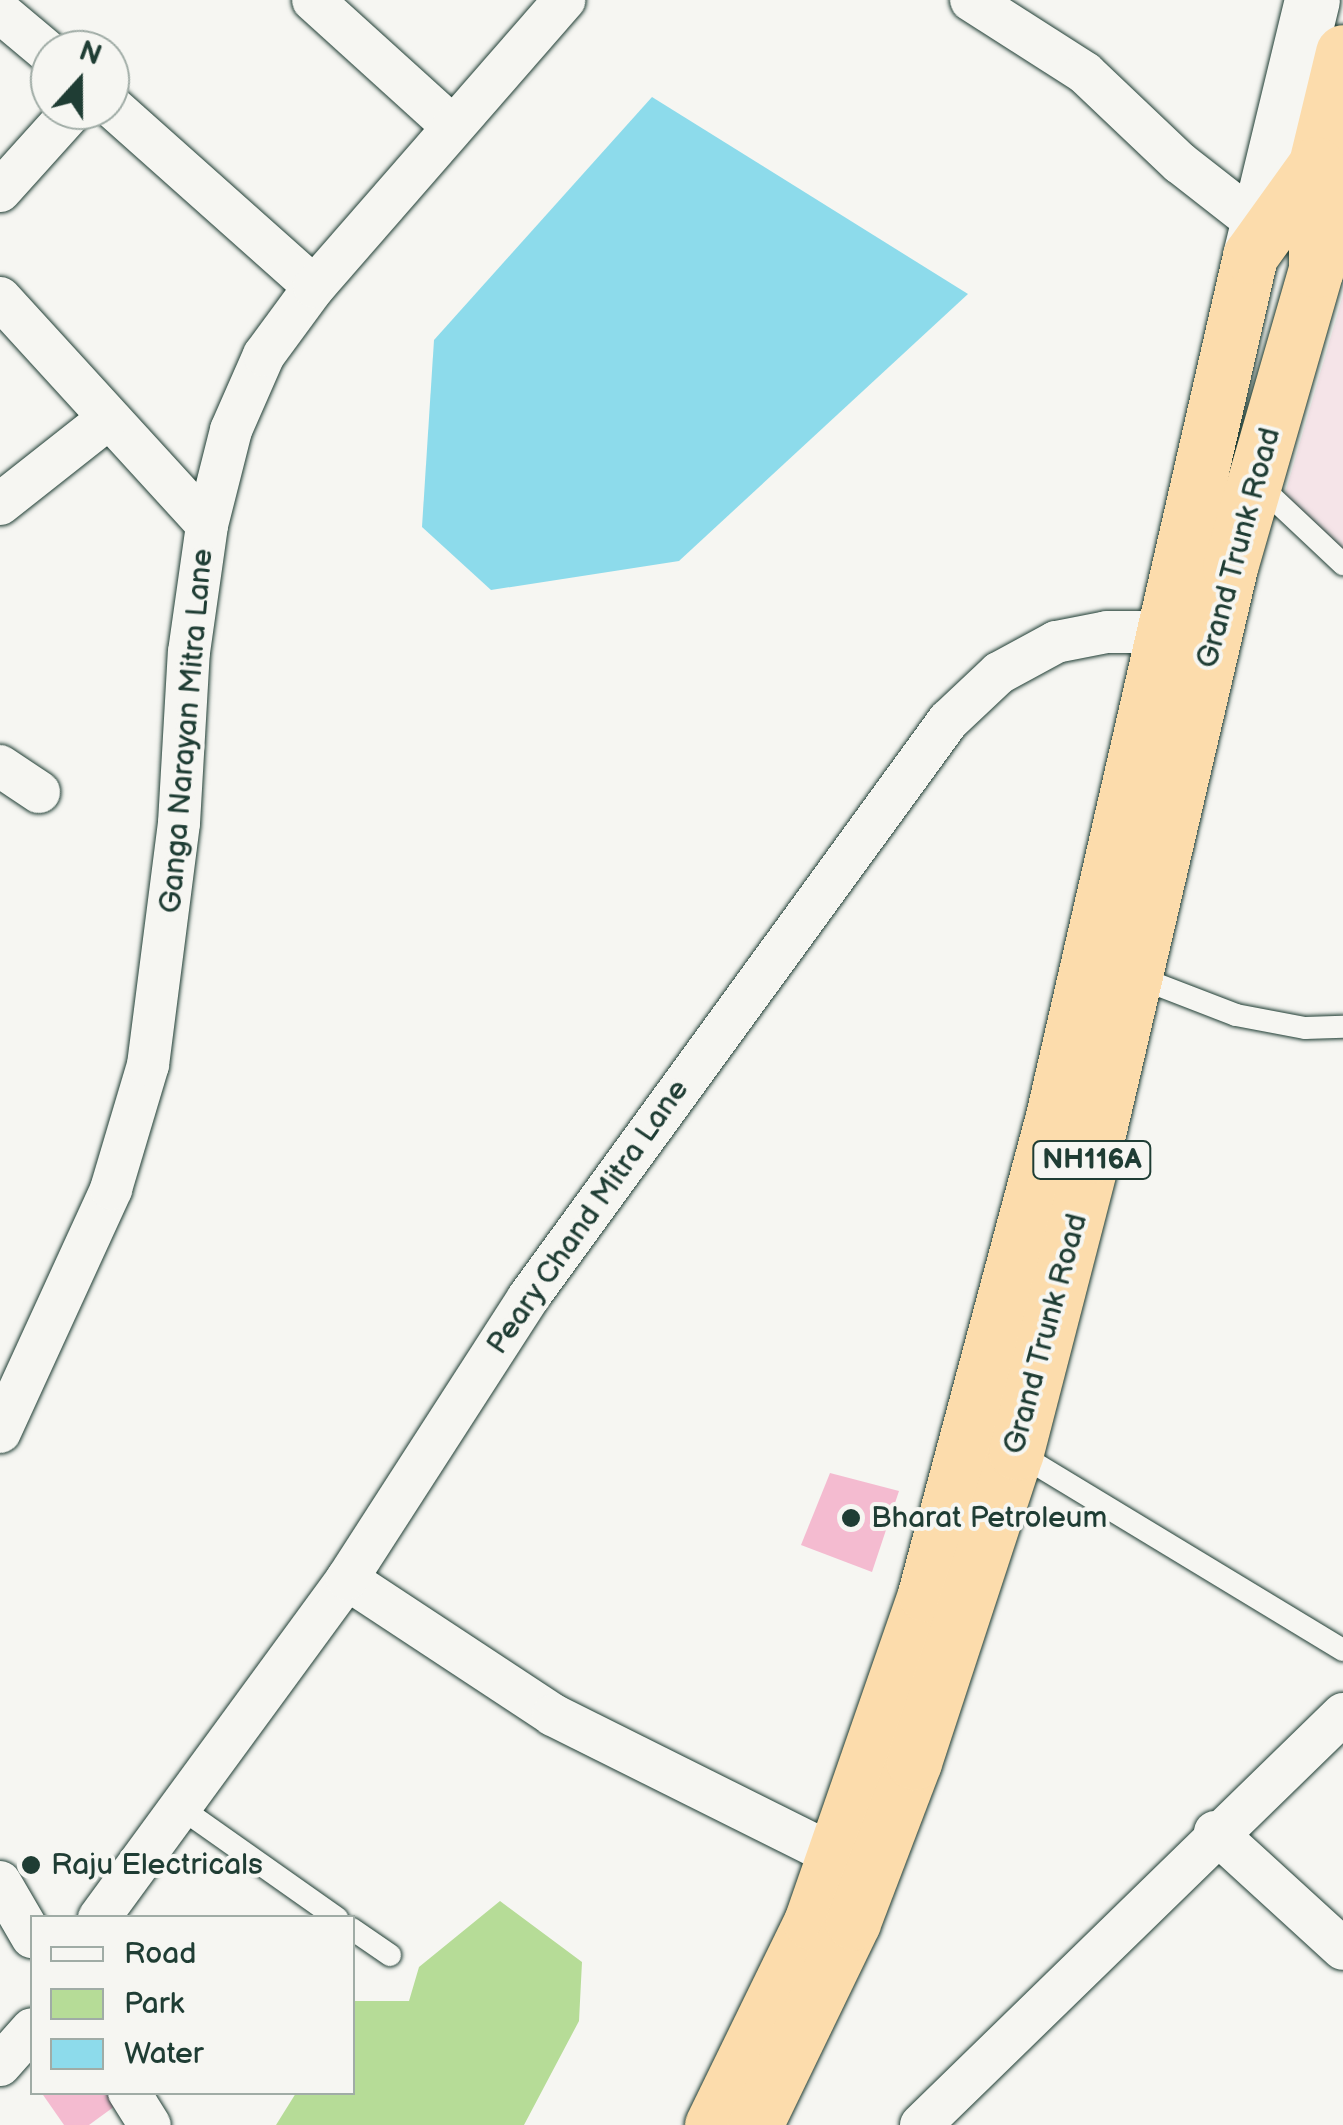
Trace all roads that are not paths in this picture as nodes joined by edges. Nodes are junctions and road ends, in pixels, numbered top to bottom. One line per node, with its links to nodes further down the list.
1 (314, 0): 9 (street)
2 (564, 0): 9 (street, Ganga Narayan Mitra Lane)
3 (971, 0): 13 (street)
4 (1312, 0): 13 (street)
5 (0, 12): 6 (street)
6 (30, 37)
7 (1343, 52): 11 (highway, NH116A)
8 (130, 123): 15 (street)
9 (452, 126): 15 (street, Ganga Narayan Mitra Lane)
10 (55, 130): 12 (street)
11 (1316, 164): 13 (highway, NH116A); 14 (highway, Grand Trunk Road / NH116A)
12 (0, 191)
13 (1254, 240): 22 (highway, Grand Trunk Road / NH116A)
14 (1330, 248): 18 (highway, Grand Trunk Road / NH116A)
15 (314, 287): 20 (street, Ganga Narayan Mitra Lane)
16 (0, 298): 17 (street)
17 (105, 421): 19 (street); 20 (street)
18 (1255, 481): 21 (lane); 25 (highway, Grand Trunk Road / NH116A)
19 (0, 504)
20 (207, 525): 27 (street, Ganga Narayan Mitra Lane)
21 (1343, 564)
22 (1163, 632): 29 (street, Peary Chand Mitra Lane); 34 (highway, Grand Trunk Road / NH116A)
23 (0, 766): 24 (street)
24 (40, 792)
25 (1135, 976): 26 (lane); 28 (highway, Grand Trunk Road / NH116A)
26 (1343, 1027)
27 (0, 1432)
28 (1016, 1452): 30 (lane); 47 (highway, Grand Trunk Road / NH116A)
29 (347, 1579): 32 (street, Peary Chand Mitra Lane); 34 (street)
30 (1343, 1650)
31 (1343, 1714): 33 (street)
32 (181, 1808): 36 (street, Peary Chand Mitra Lane); 37 (lane)
33 (1215, 1832): 40 (street); 48 (street)
34 (836, 1856): 46 (highway, Grand Trunk Road / NH116A)
35 (0, 1882): 39 (street)
36 (101, 1915)
37 (332, 1915)
38 (355, 1931): 41 (lane)
39 (30, 1934)
40 (1343, 1949)
41 (390, 1955)
42 (30, 2031): 43 (street)
43 (0, 2065)
44 (131, 2095): 45 (street)
45 (150, 2125)
46 (712, 2125)
47 (755, 2125)
48 (921, 2125)

